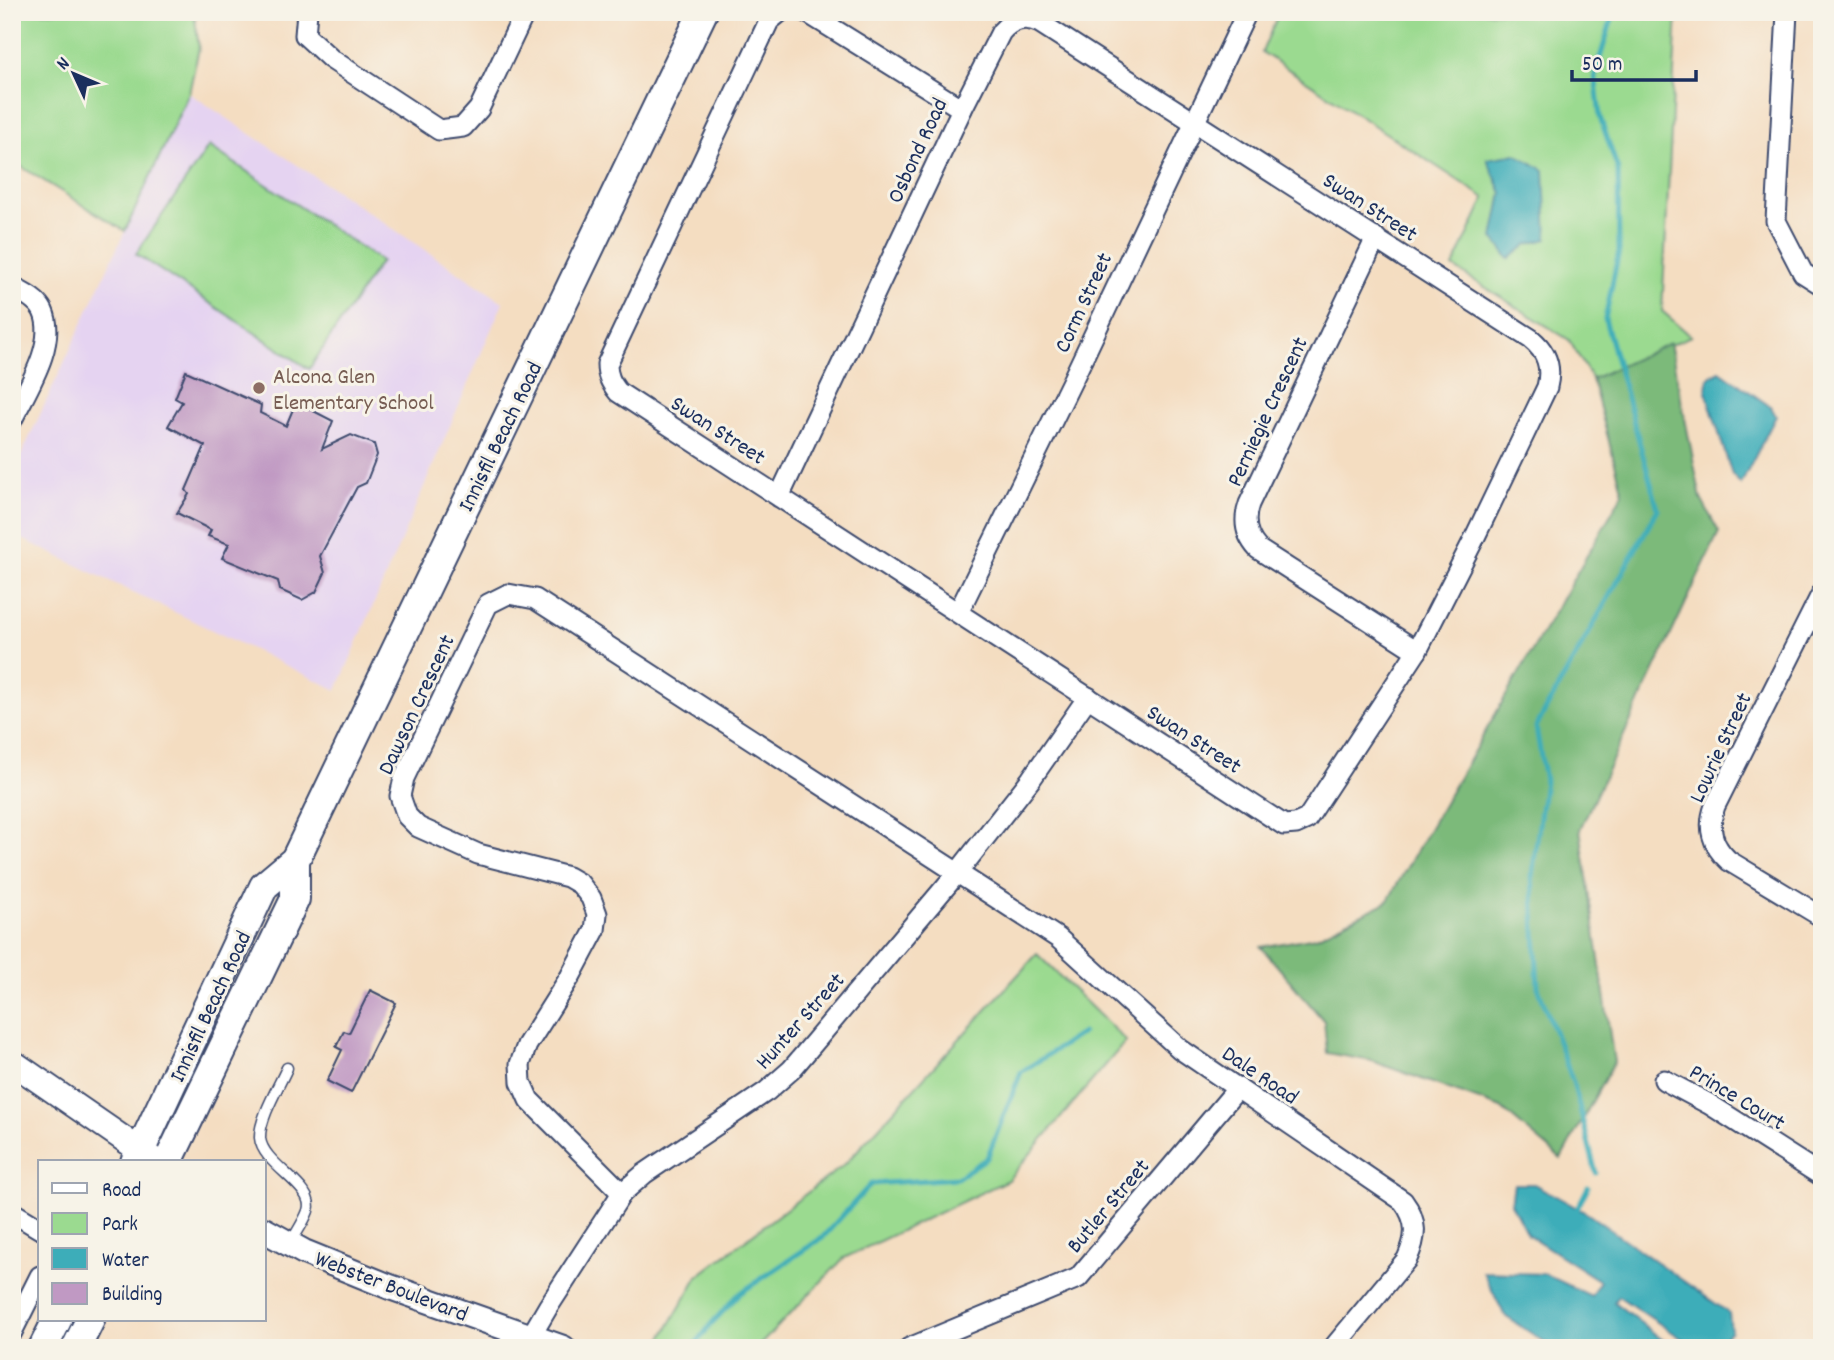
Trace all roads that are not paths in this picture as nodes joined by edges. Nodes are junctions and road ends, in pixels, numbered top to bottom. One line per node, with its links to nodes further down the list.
1 (307, 12): 2 (street)
2 (525, 12)
3 (703, 12): 19 (main road, Innisfil Beach Road)
4 (780, 12): 14 (street, Swan Street)
5 (806, 12): 8 (street)
6 (1247, 12): 9 (street, Corm Street)
7 (1787, 12): 11 (street)
8 (962, 109): 9 (street, Osbond Road); 14 (street, Osbond Road)
9 (1194, 123): 10 (street, Swan Street); 16 (street, Corm Street)
10 (1376, 238): 17 (street, Perniegie Crescent); 17 (street, Swan Street)
11 (1822, 285)
12 (12, 287): 13 (street)
13 (12, 420)
14 (779, 497): 16 (street, Swan Street)
15 (1822, 593): 21 (street, Lowrie Street)
16 (959, 611): 18 (street, Swan Street)
17 (1417, 651): 18 (street, Swan Street)
18 (1088, 697): 20 (street, Hunter Street)
19 (295, 860): 26 (main road, Innisfil Beach Road); 27 (main road, Innisfil Beach Road)
20 (958, 872): 25 (street, Dale Road); 29 (street, Hunter Street); 29 (street, Dawson Crescent)
21 (1822, 917)
22 (12, 1062): 26 (street)
23 (287, 1068): 33 (lane)
24 (1664, 1080): 28 (street, Prince Court)
25 (1238, 1088): 42 (street, Butler Street); 43 (street, Dale Road)
26 (145, 1158)
27 (169, 1160)
28 (1822, 1176)
29 (622, 1193): 38 (street, Hunter Street)
30 (12, 1212): 31 (street)
31 (38, 1228)
32 (266, 1231): 33 (street, Webster Boulevard)
33 (290, 1244): 38 (street, Webster Boulevard)
34 (38, 1280): 37 (street)
35 (56, 1322): 39 (main road)
36 (89, 1322): 40 (main road)
37 (12, 1332)
38 (527, 1342): 41 (street, Webster Boulevard)
39 (43, 1348)
40 (76, 1348)
41 (563, 1348)
42 (909, 1348)
43 (1333, 1348)

